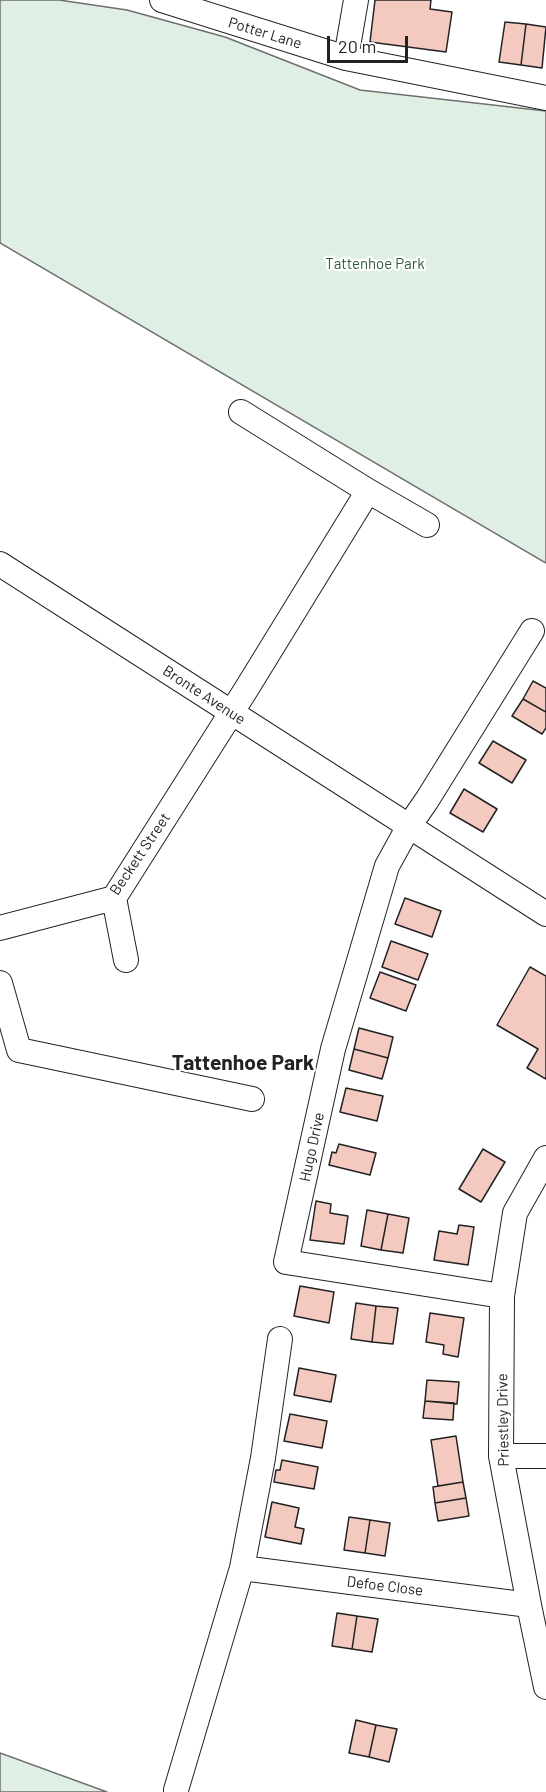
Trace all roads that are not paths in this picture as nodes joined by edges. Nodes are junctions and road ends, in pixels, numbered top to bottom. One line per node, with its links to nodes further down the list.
1 (162, 0): 3 (street, Potter Lane)
2 (356, 0): 3 (street)
3 (346, 58): 4 (street, Potter Lane)
4 (546, 98)
5 (241, 412): 6 (street)
6 (368, 491): 7 (street); 10 (street, Beckett Street)
7 (427, 525)
8 (0, 564): 10 (street, Bronte Avenue)
9 (532, 631): 11 (street)
10 (231, 712): 11 (street, Bronte Avenue); 12 (street, Beckett Street)
11 (409, 826): 13 (street, Bronte Avenue); 19 (street, Hugo Drive)
12 (114, 898): 14 (street, Beckett Street); 15 (street)
13 (546, 914)
14 (0, 928)
15 (126, 960)
16 (0, 983): 17 (street)
17 (252, 1099)
18 (546, 1158): 19 (street, Priestley Drive)
19 (502, 1296): 21 (street, Priestley Drive)
20 (280, 1339): 23 (street)
21 (501, 1456): 22 (street); 24 (street, Priestley Drive)
22 (546, 1456)
23 (242, 1568): 24 (street, Defoe Close); 27 (street)
24 (528, 1605): 25 (street, Priestley Drive)
25 (541, 1639): 26 (street, Priestley Drive)
26 (546, 1687)
27 (176, 1790)

